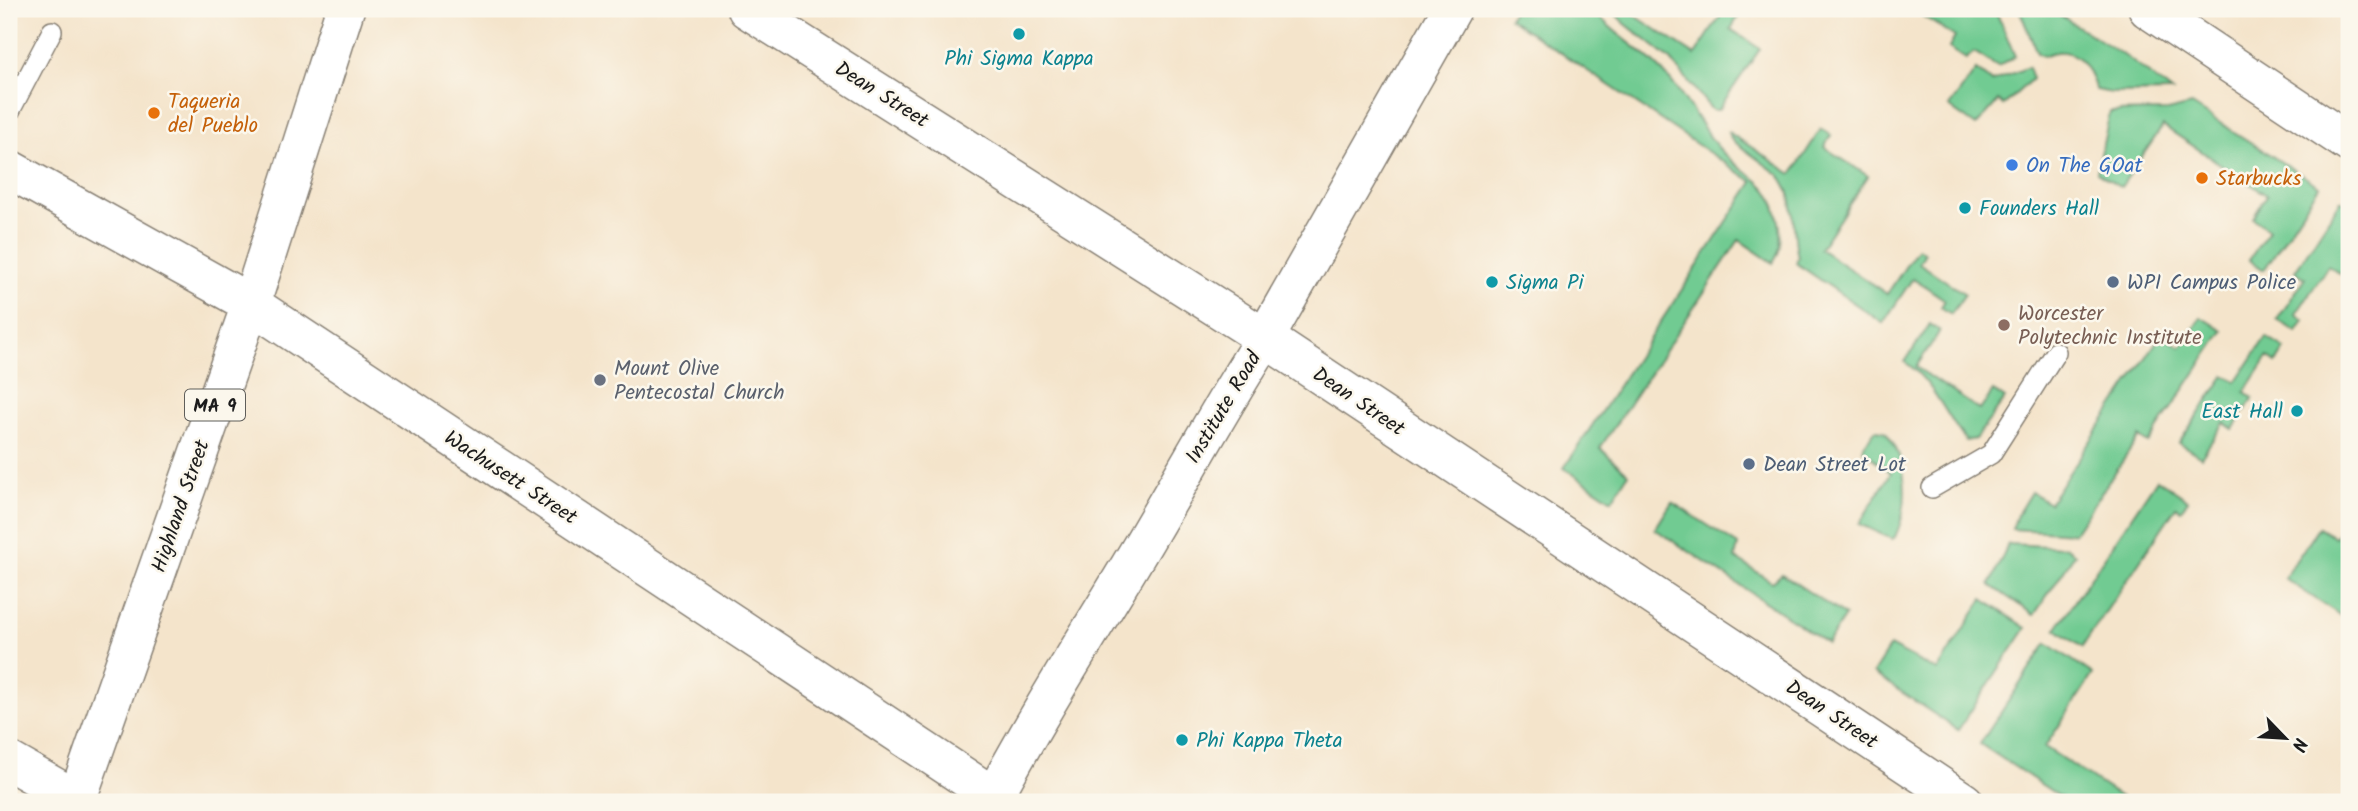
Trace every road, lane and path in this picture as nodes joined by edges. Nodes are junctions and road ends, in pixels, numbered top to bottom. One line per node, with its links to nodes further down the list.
1 (345, 9): 9 (main road, Highland Street / MA 9)
2 (747, 9): 10 (main road, Dean Street)
3 (1452, 9): 10 (main road, Institute Road)
4 (2148, 9): 7 (main road)
5 (52, 31): 6 (lane)
6 (9, 113)
7 (2349, 143)
8 (9, 169): 9 (main road, Wachusett Street)
9 (251, 304): 14 (main road, Wachusett Street); 15 (main road, Highland Street / MA 9)
10 (1265, 338): 14 (main road, Institute Road); 16 (main road, Dean Street)
11 (2056, 352): 12 (lane)
12 (1932, 488)
13 (9, 761): 15 (main road)
14 (995, 800)
15 (78, 801)
16 (1964, 802)

